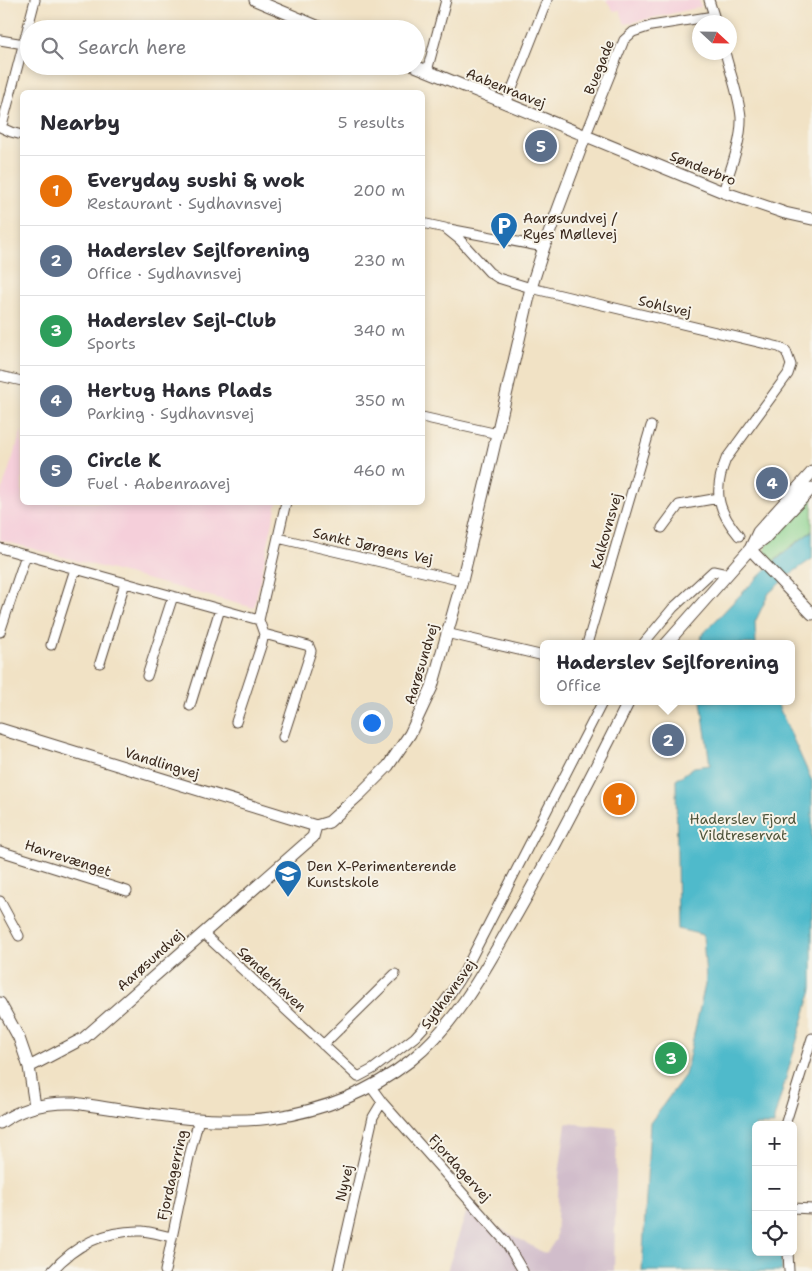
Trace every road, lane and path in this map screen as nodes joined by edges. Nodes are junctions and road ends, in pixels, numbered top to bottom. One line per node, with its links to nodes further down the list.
1 (35, 0): 7 (street)
2 (255, 0): 8 (street)
3 (446, 0): 14 (street)
4 (547, 0): 15 (street)
5 (709, 0): 6 (street)
6 (714, 15)
7 (30, 20)
8 (303, 20)
9 (692, 22): 18 (street, Buegade)
10 (0, 40): 11 (street)
11 (20, 43)
12 (20, 59): 16 (street)
13 (727, 60): 19 (street)
14 (427, 71): 15 (street, Aabenraavej)
15 (506, 104): 18 (street, Aabenraavej)
16 (0, 127): 17 (street)
17 (20, 134)
18 (586, 137): 19 (street, Sønderbro); 23 (street, Aarøsundvej)
19 (722, 192): 20 (street, Sønderbro)
20 (812, 218)
21 (425, 224): 22 (street)
22 (445, 228): 23 (street); 24 (street, Sohlsvej)
23 (544, 247): 24 (street, Aarøsundvej)
24 (530, 288): 29 (street, Aarøsundvej); 32 (street, Sohlsvej)
25 (0, 376): 26 (street)
26 (20, 381)
27 (425, 418): 29 (street)
28 (651, 426): 51 (street, Kalkovnsvej)
29 (498, 434): 42 (street, Aarøsundvej)
30 (812, 472): 38 (street)
31 (812, 488): 38 (street)
32 (719, 498): 34 (street); 35 (street)
33 (285, 505): 36 (street)
34 (662, 528)
35 (739, 536)
36 (278, 538): 42 (street, Sankt Jørgens Vej); 47 (street)
37 (0, 548): 39 (street)
38 (750, 549): 41 (street); 46 (street)
39 (26, 555): 40 (street); 48 (street)
40 (75, 569): 43 (street); 54 (street)
41 (727, 574): 52 (street); 53 (street)
42 (462, 581): 49 (street, Aarøsundvej)
43 (125, 583): 44 (street); 56 (street)
44 (173, 596): 45 (street); 57 (street)
45 (220, 609): 47 (street); 60 (street)
46 (812, 614)
47 (259, 620): 50 (street)
48 (0, 632)
49 (446, 633): 55 (street); 64 (street, Aarøsundvej)
50 (264, 634): 61 (street); 63 (street)
51 (588, 640)
52 (646, 640)
53 (669, 640)
54 (51, 645)
55 (540, 655)
56 (100, 662)
57 (146, 676)
58 (601, 705): 75 (street, Sydhavnsvej)
59 (627, 705): 76 (street, Sydhavnsvej)
60 (190, 706)
61 (236, 722)
62 (0, 729): 64 (street, Vandlingvej)
63 (283, 737)
64 (316, 826): 68 (street, Aarøsundvej)
65 (0, 851): 66 (street, Havrevænget)
66 (127, 892)
67 (0, 901): 69 (street)
68 (203, 932): 73 (street, Sønderhaven); 74 (street, Aarøsundvej)
69 (19, 936)
70 (395, 974): 73 (street)
71 (2, 1010): 74 (street)
72 (812, 1038): 80 (street)
73 (323, 1045): 75 (street, Sønderhaven)
74 (29, 1067): 78 (street)
75 (358, 1077)
76 (372, 1087): 77 (street, Fjordagervej); 79 (street, Sydhavnsvej)
77 (382, 1102): 88 (street, Nyvej); 89 (street, Fjordagervej)
78 (35, 1106): 79 (street, Sydhavnsvej); 81 (street, Sydhavnsvej)
79 (199, 1119): 84 (street, Fjordagerring)
80 (786, 1121)
81 (0, 1122)
82 (797, 1208): 83 (street)
83 (812, 1209)
84 (172, 1237): 86 (street, Fjordagerring); 87 (street, Fjordagerring)
85 (788, 1256): 90 (street)
86 (52, 1271)
87 (165, 1271)
88 (338, 1271)
89 (523, 1271)
90 (789, 1271)

